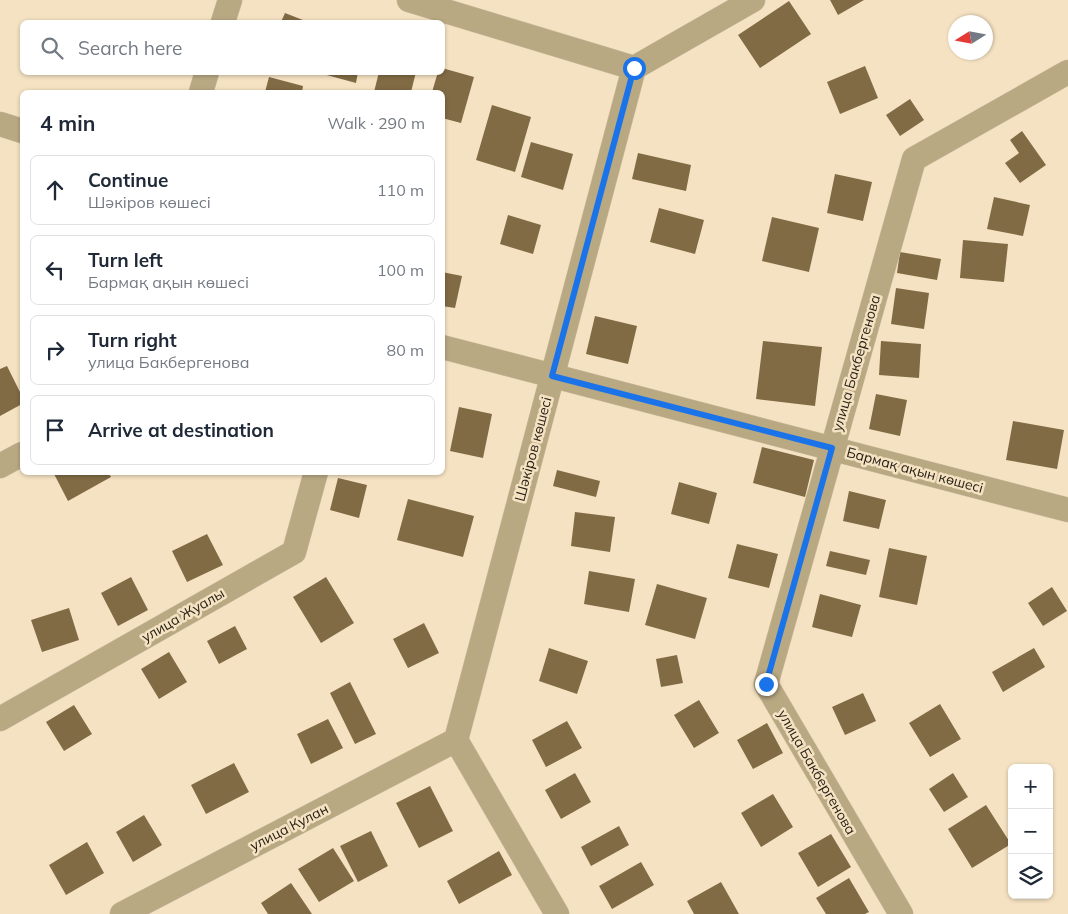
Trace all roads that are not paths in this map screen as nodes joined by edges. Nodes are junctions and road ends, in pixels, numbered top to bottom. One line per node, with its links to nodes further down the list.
1 (230, 0): 4 (street)
2 (409, 0): 5 (street)
3 (753, 0): 5 (street)
4 (224, 20)
5 (634, 68): 12 (street, Шәкіров көшесі)
6 (1068, 72): 13 (street, улица Бакбергенова)
7 (206, 75): 8 (street)
8 (202, 90)
9 (0, 124): 10 (street)
10 (20, 130)
11 (445, 348): 12 (street, Бармақ ақын көшесі)
12 (552, 376): 13 (street, Бармақ ақын көшесі); 19 (street, Шәкіров көшесі)
13 (832, 448): 17 (street, Бармақ ақын көшесі); 22 (street, улица Бакбергенова)
14 (20, 455): 15 (street)
15 (0, 466)
16 (315, 475): 18 (street, улица Жуалы)
17 (1068, 510)
18 (0, 719)
19 (456, 740): 20 (street, улица Кулан); 21 (street)
20 (122, 914)
21 (557, 914)
22 (901, 914)

